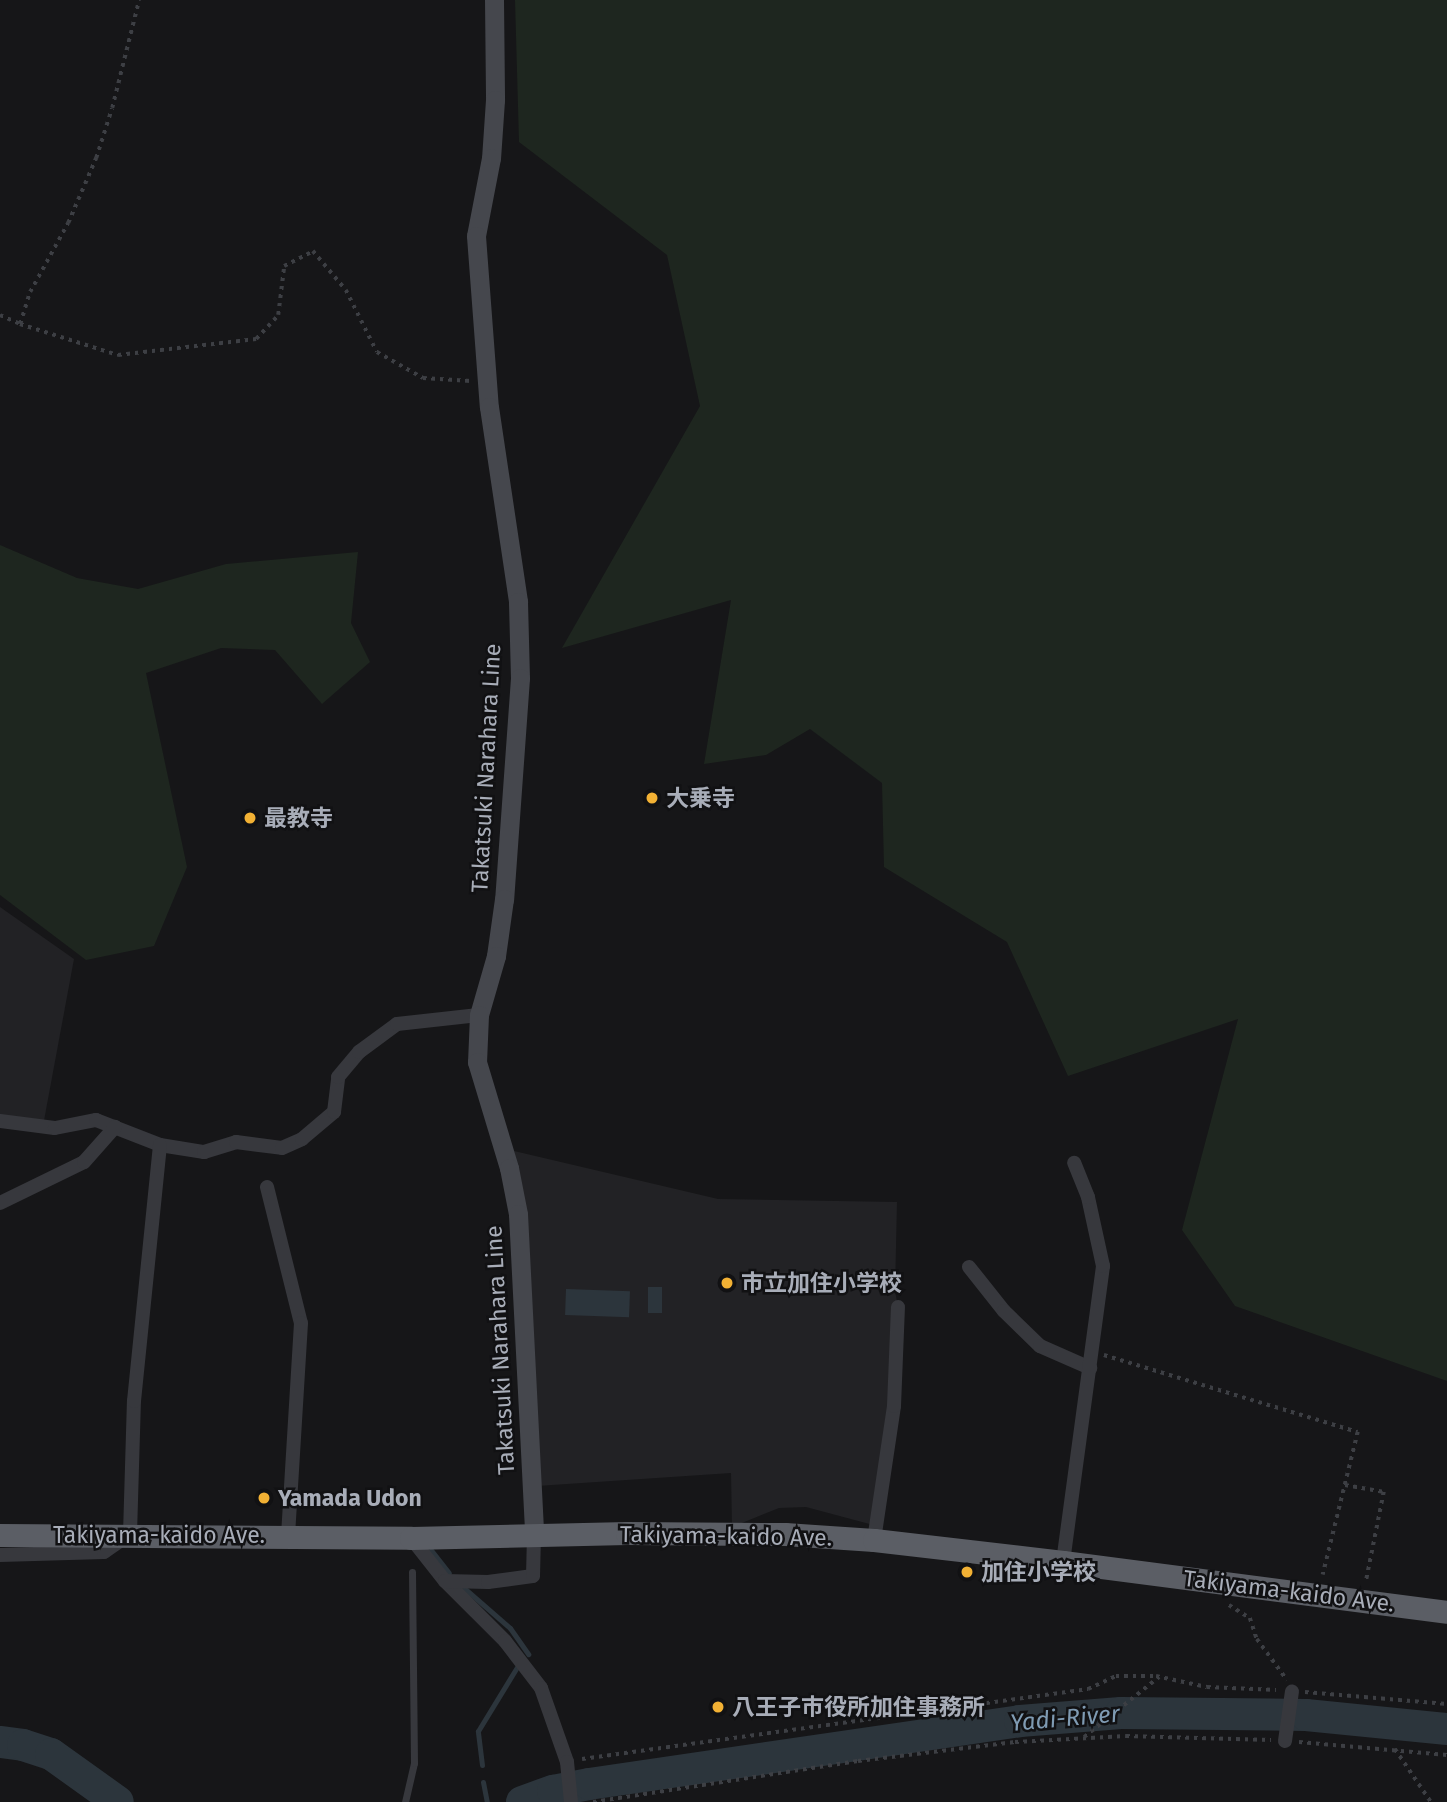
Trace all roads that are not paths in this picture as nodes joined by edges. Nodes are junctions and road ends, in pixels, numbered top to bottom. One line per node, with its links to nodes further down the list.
1 (494, 0): 2 (main road, Takatsuki Narahara Line)
2 (479, 1015): 5 (street); 13 (main road, Takatsuki Narahara Line)
3 (0, 1121): 4 (street)
4 (115, 1127): 5 (street); 8 (street)
5 (160, 1146): 12 (street)
6 (1074, 1163): 11 (street)
7 (267, 1186): 15 (street)
8 (0, 1203)
9 (969, 1267): 11 (street)
10 (898, 1307): 17 (street)
11 (1090, 1368): 19 (street)
12 (130, 1534): 14 (highway, Takiyama-kaido Ave.); 15 (highway, Takiyama-kaido Ave.); 18 (street)
13 (534, 1534): 16 (highway, Takiyama-kaido Ave.); 17 (highway, Takiyama-kaido Ave.); 21 (street)
14 (0, 1535)
15 (288, 1535): 16 (highway, Takiyama-kaido Ave.)
16 (411, 1538): 21 (street)
17 (874, 1540): 19 (highway, Takiyama-kaido Ave.)
18 (0, 1555)
19 (1063, 1562): 22 (highway, Takiyama-kaido Ave.)
20 (412, 1572): 25 (lane)
21 (445, 1581): 26 (street)
22 (1447, 1612)
23 (1291, 1695): 24 (street)
24 (1285, 1737)
25 (407, 1800)
26 (571, 1802)

